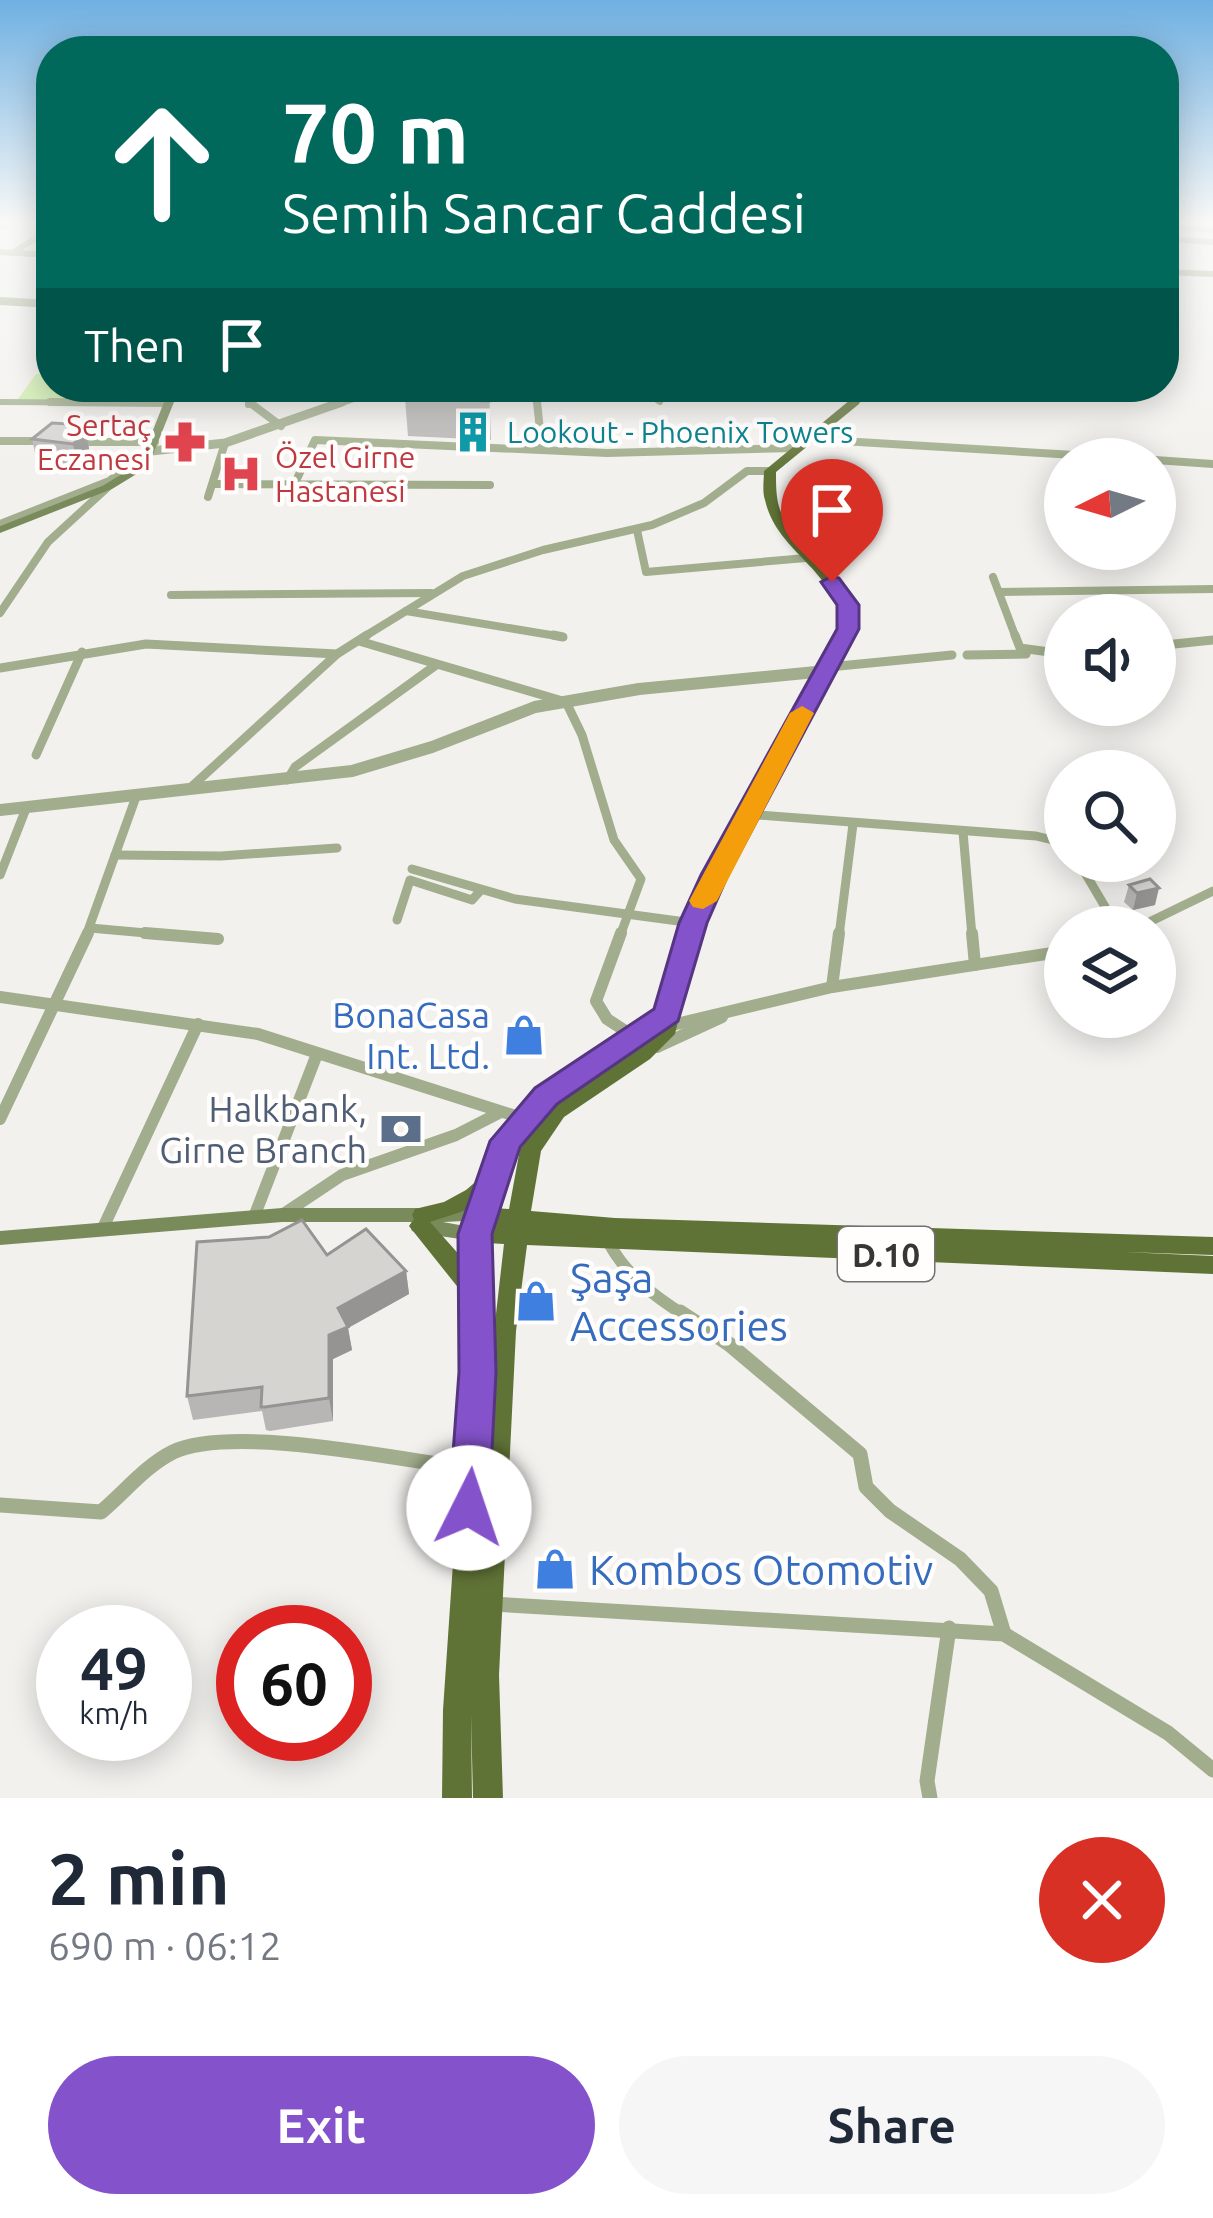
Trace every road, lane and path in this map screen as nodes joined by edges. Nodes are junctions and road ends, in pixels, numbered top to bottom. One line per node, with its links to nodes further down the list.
1 (0, 402): 7 (street)
2 (249, 402): 9 (street)
3 (346, 402): 9 (street)
4 (537, 402): 14 (street)
5 (852, 402): 8 (main road)
6 (862, 402): 8 (main road)
7 (168, 403): 13 (main road)
8 (848, 409): 12 (main road)
9 (281, 426): 11 (street)
10 (0, 441): 13 (street)
11 (225, 443): 13 (street); 21 (street)
12 (801, 444): 14 (street); 15 (street); 19 (main road)
13 (153, 447): 23 (main road)
14 (542, 449): 20 (street)
15 (1044, 455)
16 (134, 461): 25 (street)
17 (1176, 464): 18 (street)
18 (1213, 470)
19 (770, 471): 26 (street); 27 (main road)
20 (295, 483): 21 (street); 22 (street)
21 (213, 484): 24 (street)
22 (490, 485)
23 (108, 487): 25 (main road); 34 (street)
24 (208, 497)
25 (0, 526)
26 (637, 530): 27 (street); 31 (street)
27 (806, 558): 47 (main road)
28 (993, 577): 30 (street)
29 (1213, 589): 30 (street)
30 (999, 592): 39 (street)
31 (434, 593): 32 (street); 33 (street)
32 (171, 595)
33 (406, 611): 35 (street); 37 (street)
34 (0, 613)
35 (563, 637)
36 (1213, 640): 38 (street)
37 (358, 641): 42 (street); 45 (street)
38 (1176, 644)
39 (1044, 650)
40 (82, 652): 42 (street); 46 (street); 49 (street)
41 (1044, 653): 44 (street)
42 (337, 654): 51 (street)
43 (952, 655): 47 (street)
44 (967, 655)
45 (436, 665): 48 (street); 50 (street)
46 (0, 668)
47 (827, 669): 48 (street); 55 (main road)
48 (566, 702): 50 (street); 66 (street)
49 (35, 755)
50 (287, 781): 51 (street)
51 (189, 790): 52 (street)
52 (137, 794): 53 (street); 60 (street)
53 (27, 806): 54 (street); 62 (street)
54 (0, 810)
55 (746, 814): 56 (street); 68 (main road)
56 (853, 824): 57 (street); 73 (street)
57 (963, 832): 58 (street); 72 (street)
58 (1044, 838)
59 (337, 848): 60 (street)
60 (115, 855): 69 (street)
61 (412, 869): 63 (street)
62 (0, 875)
63 (481, 890): 66 (street); 67 (street)
64 (1213, 891): 65 (street)
65 (1176, 909)
66 (629, 913): 68 (street); 79 (street)
67 (397, 920)
68 (693, 923): 77 (main road)
69 (90, 928): 70 (street); 75 (street)
70 (218, 939)
71 (1044, 954): 72 (street)
72 (975, 965): 73 (street)
73 (832, 987): 76 (street)
74 (0, 997): 75 (street)
75 (57, 1006): 78 (street); 82 (street)
76 (735, 1009): 77 (street); 79 (street)
77 (668, 1020): 79 (main road)
78 (198, 1024): 80 (street); 90 (street)
79 (641, 1042): 81 (main road); 84 (main road)
80 (317, 1054): 81 (street); 86 (street)
81 (514, 1115): 83 (main road); 85 (street)
82 (0, 1119)
83 (494, 1173): 87 (main road); 88 (main road)
84 (523, 1178): 89 (main road); 91 (main road)
85 (282, 1215): 86 (main road); 87 (main road)
86 (254, 1217): 90 (main road)
87 (422, 1221): 88 (main road); 97 (main road)
88 (477, 1224): 89 (main road, D.10); 97 (main road)
89 (516, 1228): 91 (main road, D.10); 96 (main road)
90 (102, 1230): 92 (main road)
91 (545, 1230): 93 (main road, D.10); 94 (main road, D.10); 96 (main road)
92 (0, 1238)
93 (609, 1243): 95 (main road, D.10); 102 (street)
94 (1213, 1246)
95 (1213, 1265)
96 (508, 1292): 100 (main road)
97 (475, 1293): 98 (main road)
98 (471, 1469): 99 (street); 104 (main road)
99 (0, 1505)
100 (491, 1604): 101 (street); 105 (main road)
101 (949, 1628): 102 (street); 106 (street)
102 (1004, 1634): 103 (street)
103 (1213, 1770)
104 (457, 1798)
105 (488, 1798)
106 (930, 1798)

